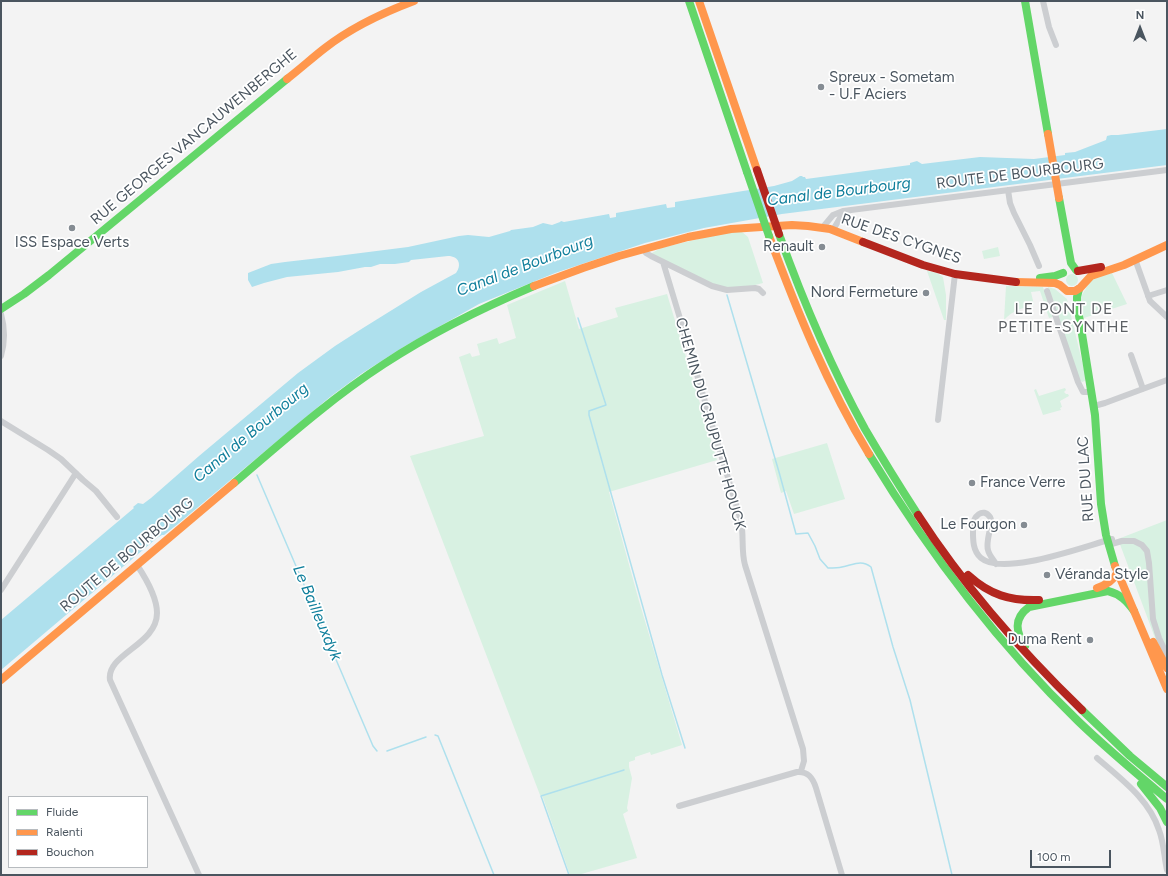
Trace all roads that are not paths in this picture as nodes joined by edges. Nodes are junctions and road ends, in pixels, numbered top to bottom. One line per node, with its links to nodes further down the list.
1 (414, 1): 32 (main road, RUE GEORGES VANCAUWENBERGHE)
2 (684, 1): 9 (main road)
3 (689, 1): 9 (main road)
4 (699, 1): 10 (main road)
5 (706, 1): 10 (main road)
6 (1025, 1): 13 (main road, bridge)
7 (1043, 1): 8 (street)
8 (1056, 45)
9 (710, 64): 62 (main road, bridge)
10 (728, 87): 45 (main road, bridge)
11 (1167, 170): 12 (street, ROUTE DE BOURBOURG)
12 (1008, 190): 14 (street, ROUTE DE BOURBOURG); 21 (street)
13 (1059, 198): 22 (main road); 23 (main road)
14 (854, 210): 15 (street, ROUTE DE BOURBOURG); 16 (street, ROUTE DE BOURBOURG)
15 (823, 227): 16 (main road, RUE DES CYGNES); 18 (main road, RUE DES CYGNES)
16 (833, 230): 24 (main road, RUE DES CYGNES)
17 (1167, 246): 19 (main road)
18 (646, 248): 20 (street); 49 (main road, ROUTE DE BOURBOURG)
19 (1135, 259): 22 (main road); 26 (main road); 31 (street)
20 (663, 262): 30 (street); 64 (street, CHEMIN DU CRUPUTTE HOUCK)
21 (1039, 266)
22 (1077, 270): 23 (main road); 26 (main road)
23 (1064, 272): 25 (main road, RUE DES CYGNES); 27 (main road)
24 (954, 274): 25 (main road, RUE DES CYGNES); 42 (street)
25 (969, 277): 27 (main road, RUE DES CYGNES)
26 (1081, 287): 27 (main road); 37 (main road, RUE DU LAC)
27 (1065, 289): 37 (main road, RUE DU LAC)
28 (1167, 290): 31 (street)
29 (1048, 292): 40 (street)
30 (763, 293)
31 (1148, 296): 34 (street)
32 (1, 308)
33 (1, 314): 36 (street)
34 (1167, 317)
35 (1131, 355): 39 (street)
36 (1, 356)
37 (1087, 366): 40 (main road, RUE DU LAC)
38 (1167, 380): 39 (street)
39 (1143, 389): 41 (street)
40 (1092, 392): 41 (main road, RUE DU LAC)
41 (1094, 406): 47 (main road, RUE DU LAC)
42 (938, 420)
43 (1, 421): 44 (street)
44 (76, 473): 46 (street); 52 (street)
45 (915, 511): 51 (main road); 61 (main road)
46 (117, 517)
47 (1110, 542): 48 (street, RUE DU LAC); 50 (main road, RUE DU LAC); 54 (main road, RUE DU LAC); 56 (street)
48 (996, 564): 48 (street)
49 (137, 565): 59 (main road, ROUTE DE BOURBOURG); 70 (street)
50 (1118, 572): 51 (main road); 53 (main road, RUE DU LAC)
51 (1096, 588): 53 (main road)
52 (1, 590)
53 (1127, 594): 54 (main road, RUE DU LAC)
54 (1136, 608): 55 (main road, RUE DU LAC); 60 (main road, RUE DU LAC); 61 (main road)
55 (1153, 642): 57 (main road); 58 (main road, RUE DU LAC)
56 (1167, 655)
57 (1167, 668)
58 (1167, 677)
59 (1, 680)
60 (1167, 689)
61 (1088, 717): 65 (main road)
62 (1106, 748): 66 (main road); 68 (main road)
63 (1097, 758): 69 (street)
64 (802, 771): 67 (street); 71 (street)
65 (1167, 787)
66 (1167, 799)
67 (679, 806)
68 (1167, 822)
69 (1167, 870)
70 (200, 875)
71 (842, 875)

